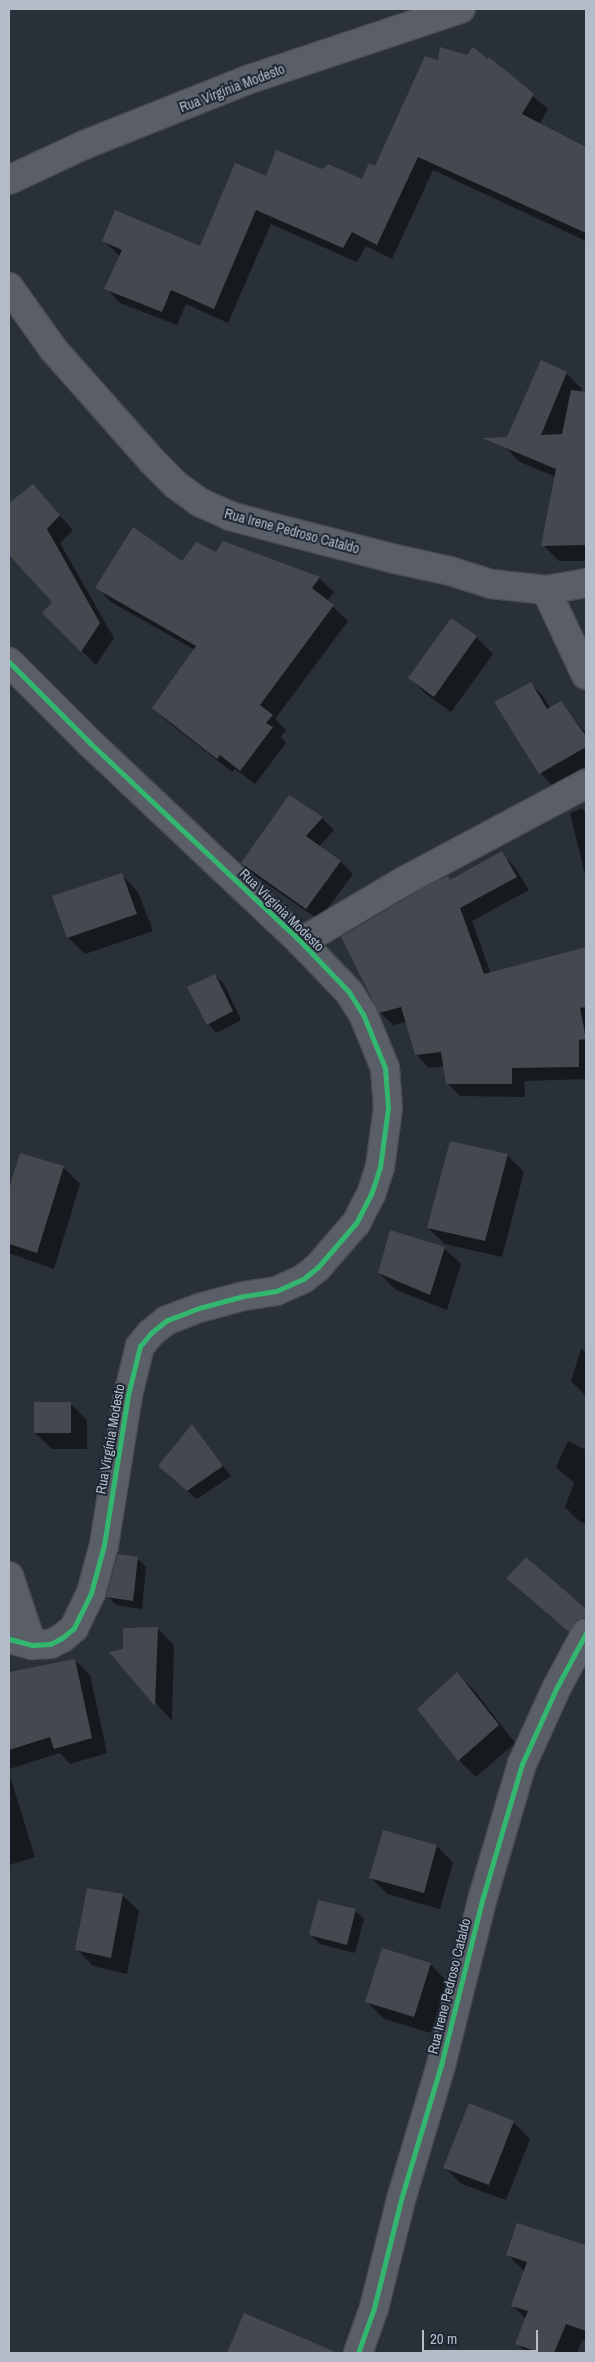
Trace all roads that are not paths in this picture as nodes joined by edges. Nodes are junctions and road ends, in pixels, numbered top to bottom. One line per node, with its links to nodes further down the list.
1 (461, 9): 2 (street, Rua Virgínia Modesto)
2 (9, 180)
3 (9, 288): 5 (street, Rua Irene Pedroso Cataldo)
4 (586, 583): 5 (street, Rua Irene Pedroso Cataldo)
5 (546, 590): 7 (street)
6 (9, 662): 9 (street, Rua Virgínia Modesto)
7 (586, 675)
8 (586, 784): 9 (street)
9 (301, 942): 12 (street, Rua Virgínia Modesto)
10 (9, 1576): 12 (street)
11 (586, 1633): 13 (street, Rua Irene Pedroso Cataldo)
12 (20, 1642)
13 (358, 2353)

